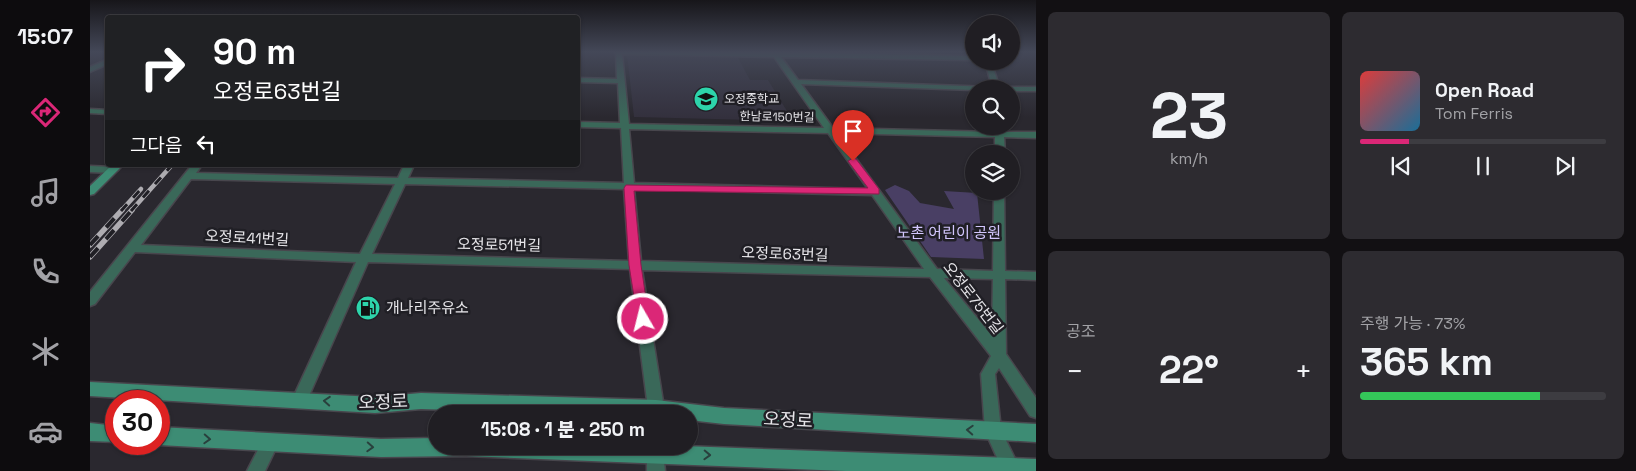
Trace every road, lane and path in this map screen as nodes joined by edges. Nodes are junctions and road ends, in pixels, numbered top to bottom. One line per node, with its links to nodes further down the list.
1 (621, 74): 4 (street)
2 (790, 74): 5 (street, 오정로75번길)
3 (580, 80): 4 (street)
4 (622, 81): 12 (street)
5 (796, 82): 6 (street); 13 (street, 오정로75번길)
6 (965, 88)
7 (1020, 89): 8 (street)
8 (1036, 89)
9 (90, 111): 10 (street)
10 (105, 112)
11 (580, 125): 12 (street, 한남로150번길)
12 (625, 126): 13 (street, 한남로150번길); 23 (street)
13 (831, 130): 14 (street, 한남로150번길); 25 (street, 오정로75번길)
14 (965, 130)
15 (1020, 133): 16 (street, 한남로150번길)
16 (1036, 135)
17 (116, 167): 20 (street); 24 (main road)
18 (195, 167): 21 (street)
19 (408, 167): 22 (street)
20 (90, 169)
21 (188, 176): 22 (street); 27 (street)
22 (401, 182): 23 (street); 28 (street)
23 (629, 188): 25 (street); 29 (street)
24 (90, 192)
25 (875, 192): 31 (street, 오정로75번길)
26 (999, 200): 30 (street)
27 (130, 248): 28 (street, 오정로41번길); 33 (street)
28 (364, 258): 29 (street, 오정로51번길); 36 (street)
29 (635, 265): 31 (street, 오정로63번길); 38 (street)
30 (999, 274): 31 (street, 오정로63번길); 32 (street, 오정로63번길); 34 (street)
31 (935, 275): 34 (street, 오정로75번길)
32 (1036, 276)
33 (90, 301)
34 (999, 355): 39 (street, 오정로75번길); 41 (street)
35 (90, 389): 36 (main road, 오정로)
36 (300, 400): 37 (main road, 오정로, one-way to 36)
37 (555, 405)
38 (656, 405)
39 (1036, 412)
40 (698, 413): 41 (main road, 오정로, one-way to 40)
41 (994, 431): 44 (main road, 오정로); 49 (street)
42 (90, 432): 43 (main road)
43 (105, 433)
44 (1036, 433)
45 (170, 437): 46 (main road, one-way to 46)
46 (271, 442): 47 (main road, one-way to 47); 50 (street)
47 (656, 462): 49 (main road, one-way to 49)
48 (1036, 469): 49 (main road)
49 (1012, 470)
50 (256, 471)

